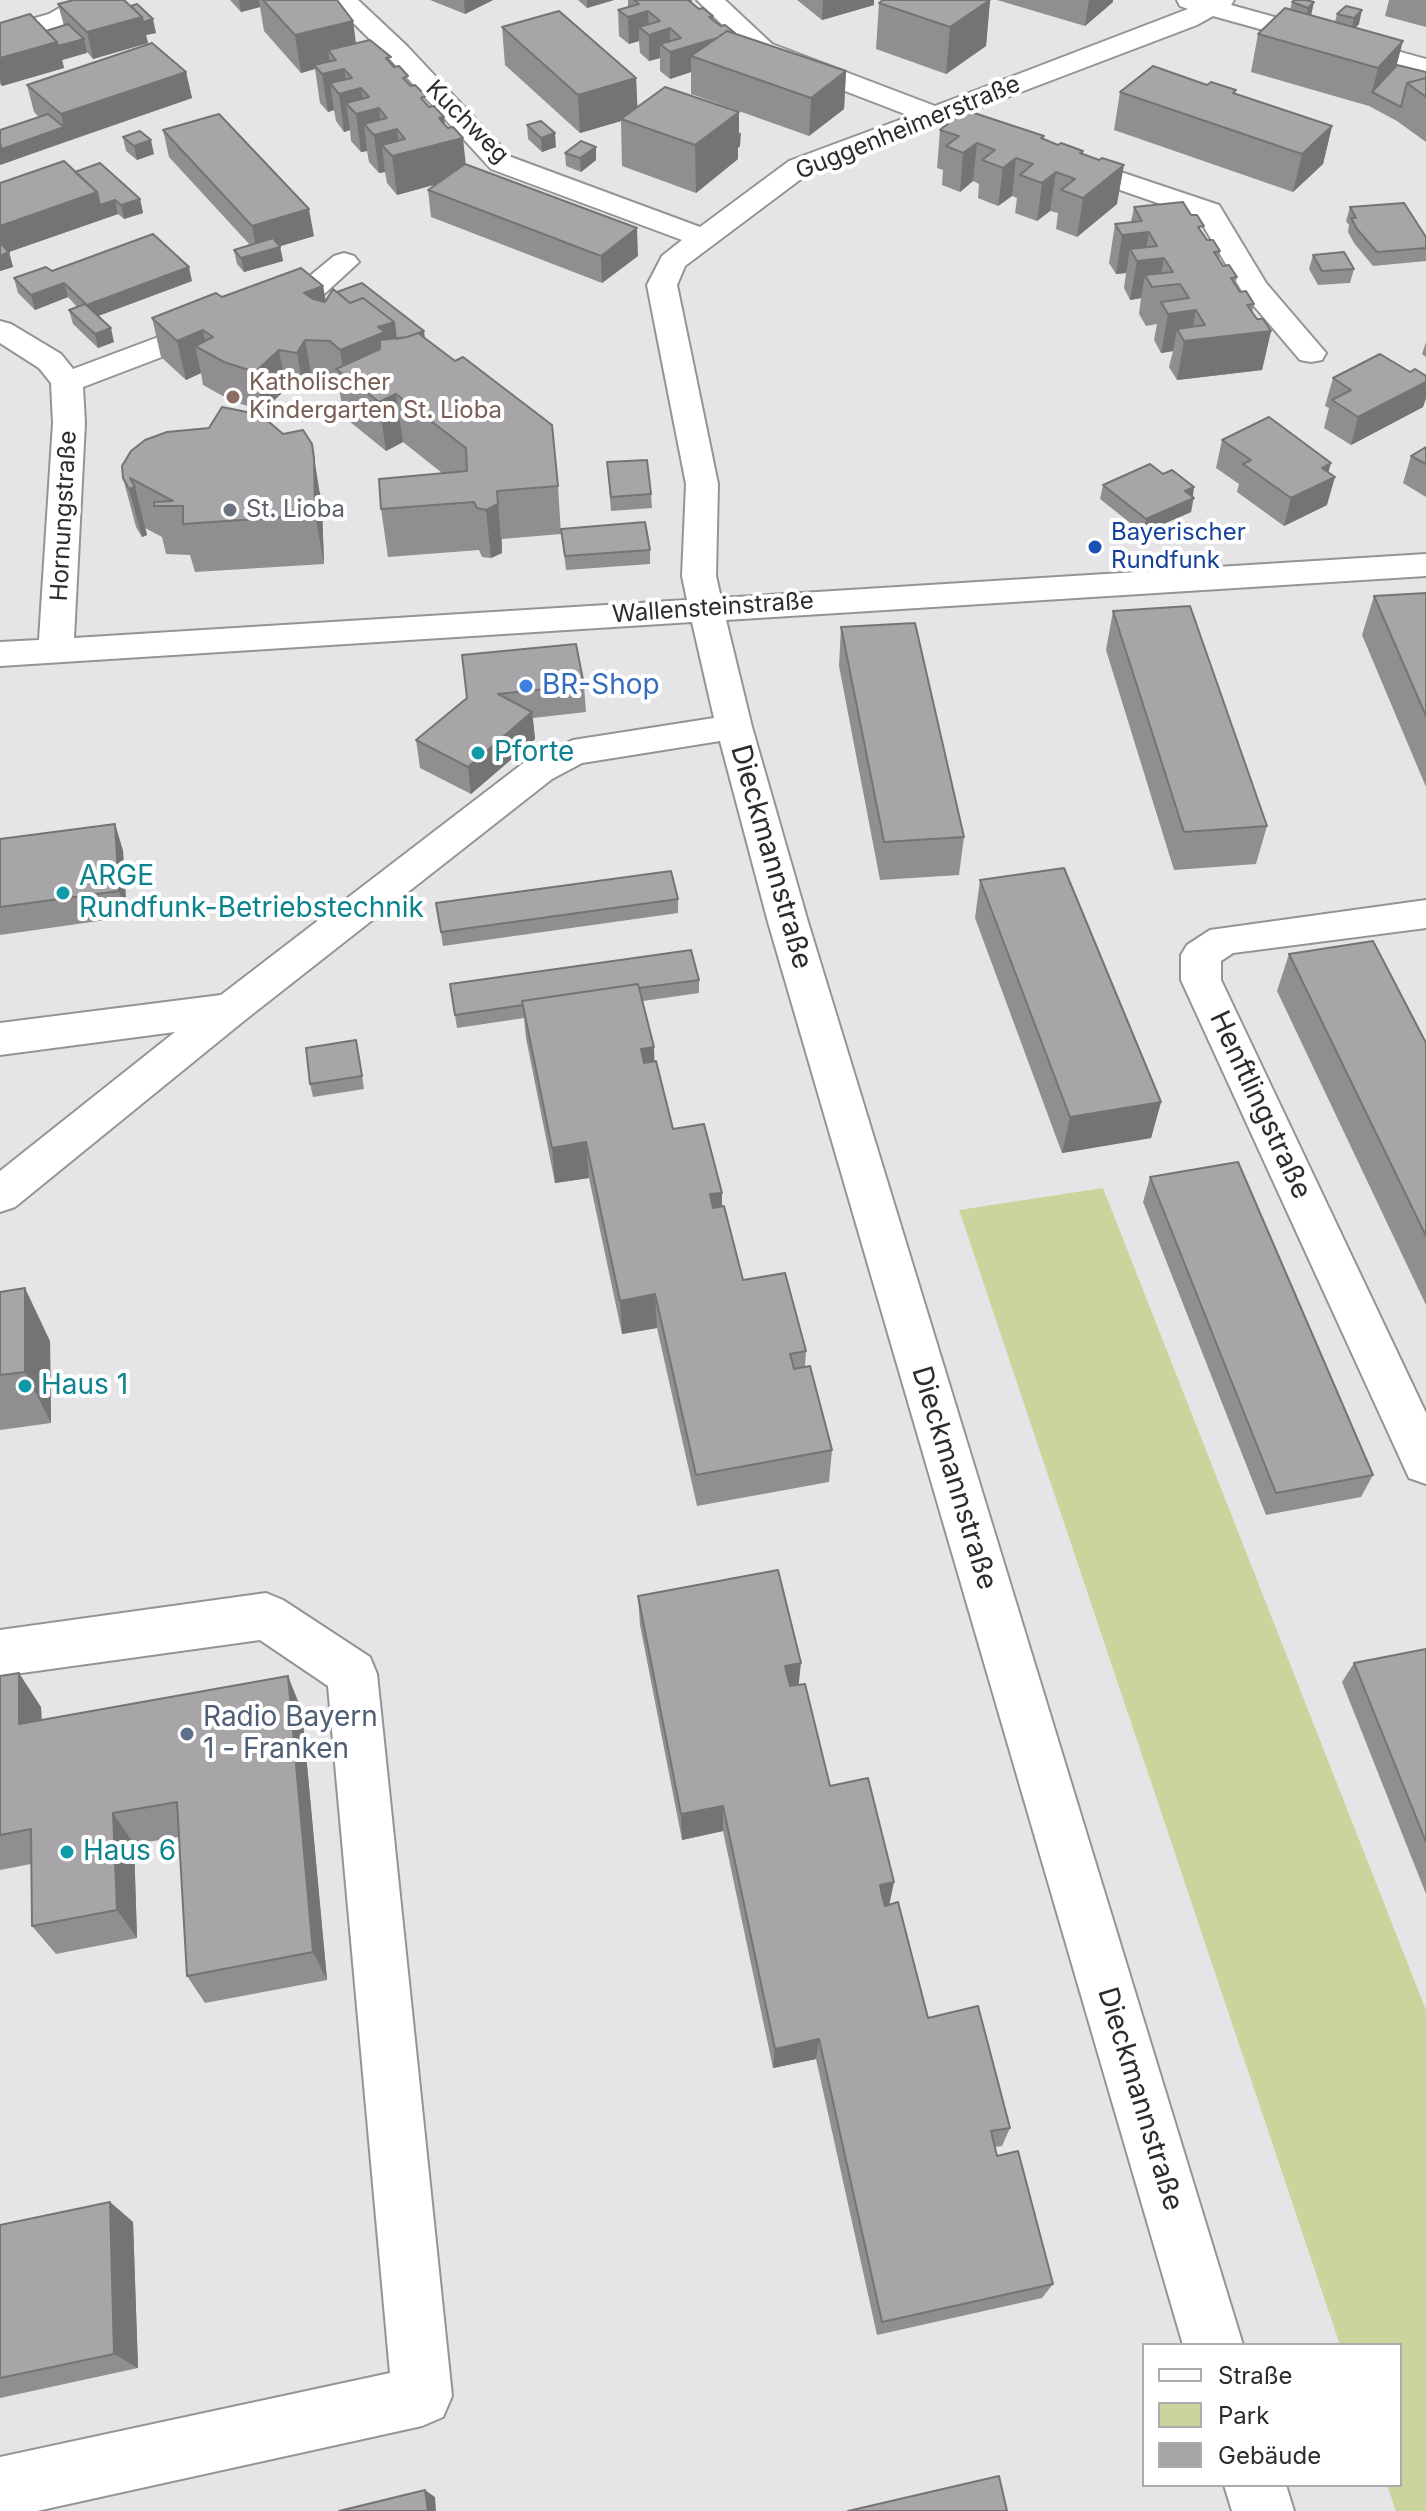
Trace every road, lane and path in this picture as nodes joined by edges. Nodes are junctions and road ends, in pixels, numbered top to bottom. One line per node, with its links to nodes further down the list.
1 (101, 0): 5 (street)
2 (343, 0): 10 (street, Kuchweg)
3 (710, 0): 7 (street)
4 (1206, 2): 6 (street); 7 (street, Guggenheimerstraße)
5 (0, 36)
6 (1426, 67)
7 (931, 115): 8 (street); 10 (street, Guggenheimerstraße)
8 (973, 129)
9 (1045, 154): 13 (street)
10 (706, 239): 16 (street, Guggenheimerstraße)
11 (344, 262): 14 (street)
12 (0, 330): 14 (street)
13 (1311, 353)
14 (67, 382): 17 (street, Hornungstraße)
15 (1426, 565): 16 (street, Wallensteinstraße)
16 (705, 609): 17 (street, Wallensteinstraße); 19 (street, Dieckmannstraße)
17 (56, 649): 18 (street, Wallensteinstraße)
18 (0, 654)
19 (734, 727): 21 (street); 26 (street, Dieckmannstraße)
20 (1426, 914): 24 (street, Henftlingstraße)
21 (231, 1009): 22 (street); 23 (street)
22 (0, 1039)
23 (0, 1195)
24 (1426, 1463)
25 (0, 1653): 28 (street)
26 (1212, 2343)
27 (1256, 2487): 29 (street)
28 (0, 2488)
29 (1263, 2511)

